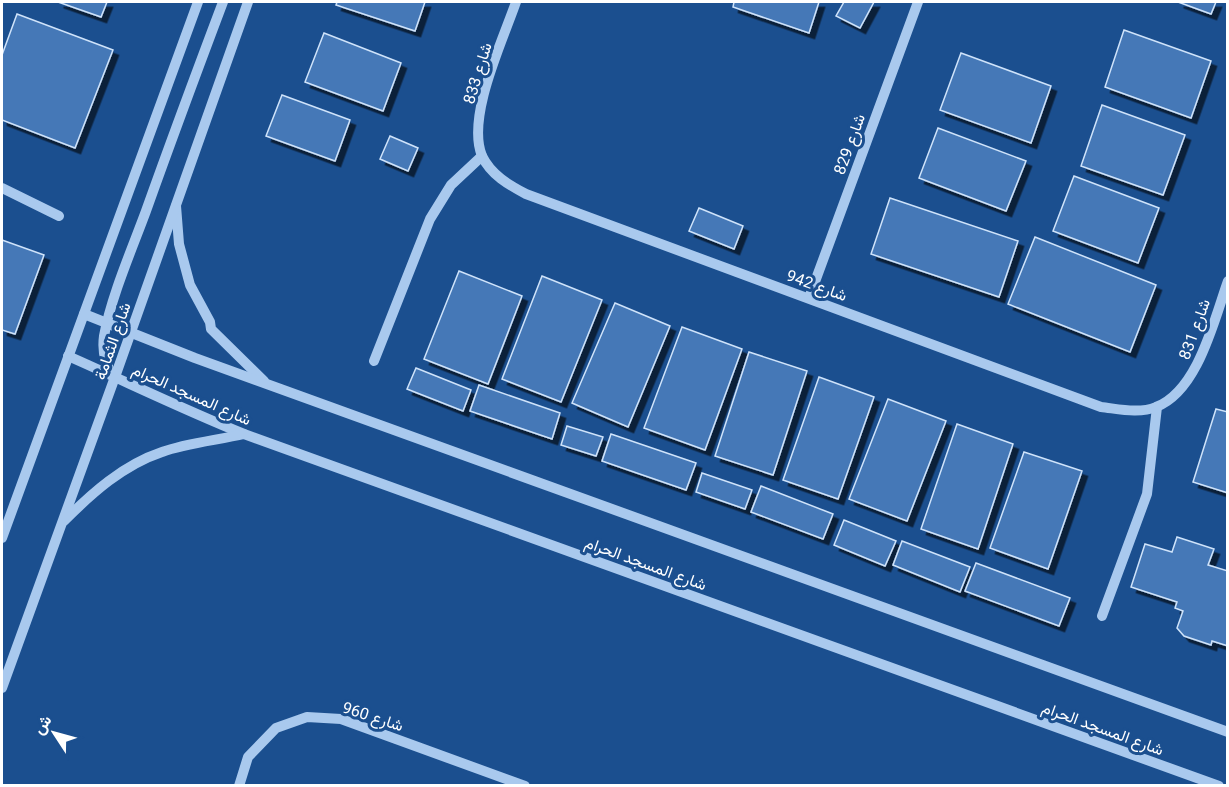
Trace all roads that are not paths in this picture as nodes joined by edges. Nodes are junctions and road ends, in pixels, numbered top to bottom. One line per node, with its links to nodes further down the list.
1 (198, 2): 12 (street)
2 (223, 2): 13 (street)
3 (248, 2): 8 (street, شارع الثمامة)
4 (516, 2): 6 (street, شارع 833)
5 (918, 2): 11 (street, شارع 829)
6 (482, 156): 11 (street, شارع 942); 16 (street)
7 (2, 188): 9 (street)
8 (175, 203): 14 (street, شارع الثمامة); 18 (street)
9 (59, 216)
10 (1227, 281): 19 (street, شارع 831)
11 (809, 298): 19 (street, شارع 942)
12 (84, 314): 13 (street, شارع المسجد الحرام); 15 (street)
13 (108, 324): 14 (street, شارع المسجد الحرام); 17 (street)
14 (131, 333): 17 (street, شارع الثمامة); 18 (street, شارع المسجد الحرام)
15 (68, 356): 17 (street, شارع المسجد الحرام); 22 (street)
16 (374, 361)
17 (115, 377): 20 (street, شارع المسجد الحرام); 21 (street, شارع الثمامة)
18 (266, 383): 25 (street, شارع المسجد الحرام)
19 (1156, 407): 23 (street)
20 (244, 434): 21 (street); 28 (street, شارع المسجد الحرام)
21 (61, 523): 24 (street, شارع الثمامة)
22 (2, 538)
23 (1102, 616)
24 (2, 688)
25 (1227, 732)
26 (239, 786): 27 (street, شارع 960)
27 (525, 786)
28 (1219, 786)

